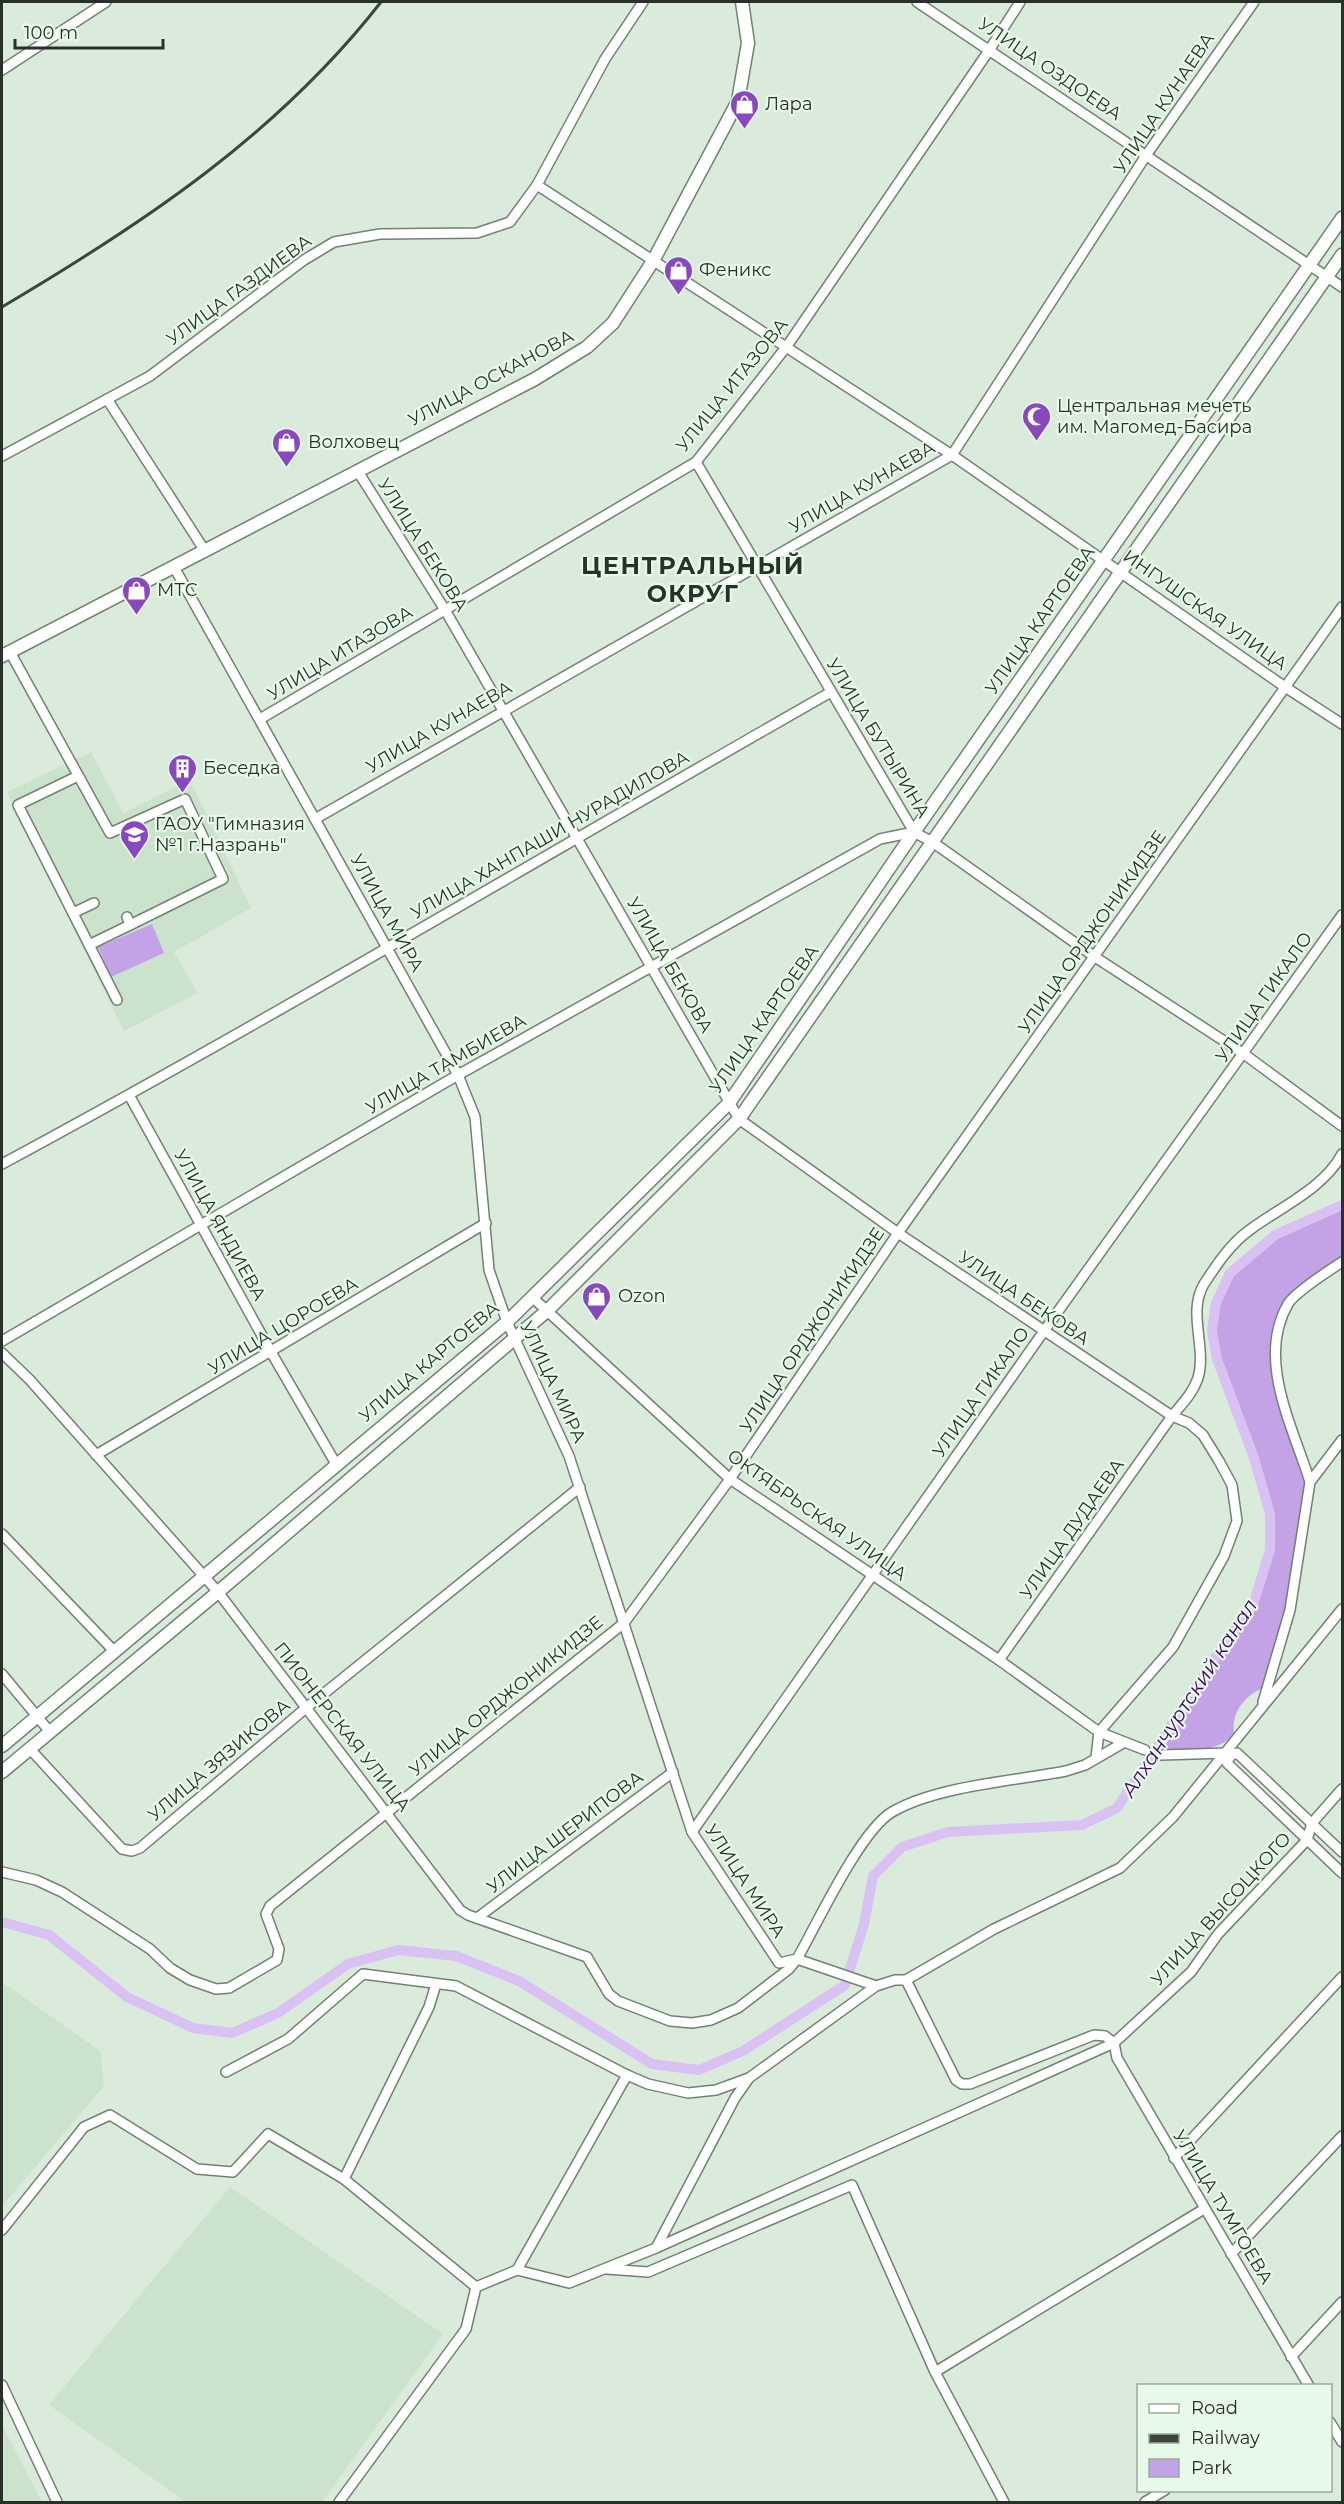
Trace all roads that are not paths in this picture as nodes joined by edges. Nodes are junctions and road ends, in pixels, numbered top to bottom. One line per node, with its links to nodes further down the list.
1 (106, 2): 8 (street)
2 (643, 2): 10 (street, УЛИЦА ГАЗДИЕВА)
3 (742, 2): 13 (main road, УЛИЦА ОСКАНОВА)
4 (917, 2): 7 (street, УЛИЦА ОЗДОЕВА)
5 (1020, 2): 7 (street, УЛИЦА ИТАЗОВА)
6 (1254, 2): 9 (street, УЛИЦА КУНАЕВА)
7 (990, 49): 9 (street, УЛИЦА ОЗДОЕВА); 17 (street, УЛИЦА ИТАЗОВА)
8 (2, 70)
9 (1148, 154): 14 (street, УЛИЦА ОЗДОЕВА); 19 (street, УЛИЦА КУНАЕВА)
10 (537, 185): 13 (street, ИНГУШСКАЯ УЛИЦА); 18 (street, УЛИЦА ГАЗДИЕВА)
11 (1342, 218): 14 (main road, УЛИЦА КАРТОЕВА)
12 (1342, 255): 15 (main road, УЛИЦА КАРТОЕВА)
13 (653, 261): 17 (street, ИНГУШСКАЯ УЛИЦА); 22 (main road, УЛИЦА ОСКАНОВА)
14 (1309, 265): 15 (street, УЛИЦА ОЗДОЕВА); 24 (main road, УЛИЦА КАРТОЕВА)
15 (1328, 277): 16 (street, УЛИЦА ОЗДОЕВА); 27 (main road, УЛИЦА КАРТОЕВА)
16 (1342, 287)
17 (787, 346): 19 (street, ИНГУШСКАЯ УЛИЦА); 21 (street, УЛИЦА ИТАЗОВА)
18 (107, 399): 20 (street, УЛИЦА ГАЗДИЕВА); 23 (street)
19 (952, 455): 24 (street, ИНГУШСКАЯ УЛИЦА); 25 (street, УЛИЦА КУНАЕВА)
20 (2, 456)
21 (696, 462): 25 (street, УЛИЦА БУТЫРИНА); 29 (street, УЛИЦА ИТАЗОВА)
22 (357, 470): 23 (main road, УЛИЦА ОСКАНОВА); 29 (street, УЛИЦА БЕКОВА)
23 (205, 551): 26 (main road, УЛИЦА ОСКАНОВА)
24 (1104, 559): 27 (street, ИНГУШСКАЯ УЛИЦА); 38 (main road, УЛИЦА КАРТОЕВА)
25 (758, 566): 32 (street, УЛИЦА БУТЫРИНА); 33 (street, УЛИЦА КУНАЕВА)
26 (174, 567): 30 (main road, УЛИЦА ОСКАНОВА); 34 (street, УЛИЦА МИРА)
27 (1121, 570): 31 (street, ИНГУШСКАЯ УЛИЦА); 40 (main road, УЛИЦА КАРТОЕВА)
28 (1342, 607): 31 (street, УЛИЦА ОРДЖОНИКИДЗЕ)
29 (445, 610): 33 (street, УЛИЦА БЕКОВА); 34 (street, УЛИЦА ИТАЗОВА)
30 (6, 654): 36 (street)
31 (1285, 687): 35 (street, ИНГУШСКАЯ УЛИЦА); 46 (street, УЛИЦА ОРДЖОНИКИДЗЕ)
32 (831, 692): 38 (street, УЛИЦА БУТЫРИНА); 39 (street, УЛИЦА ХАНПАШИ НУРАДИЛОВА)
33 (503, 709): 37 (street, УЛИЦА КУНАЕВА); 39 (street, УЛИЦА БЕКОВА)
34 (260, 719): 37 (street, УЛИЦА МИРА)
35 (1342, 724)
36 (78, 776): 42 (street); 44 (street)
37 (315, 819): 45 (street, УЛИЦА МИРА)
38 (914, 832): 40 (street, УЛИЦА БУТЫРИНА); 47 (street, УЛИЦА ТАМБИЕВА); 52 (main road, УЛИЦА КАРТОЕВА)
39 (577, 837): 45 (street, УЛИЦА ХАНПАШИ НУРАДИЛОВА); 47 (street, УЛИЦА БЕКОВА)
40 (934, 843): 46 (street, УЛИЦА БУТЫРИНА); 53 (main road, УЛИЦА КАРТОЕВА)
41 (94, 903): 42 (street)
42 (73, 914): 44 (street)
43 (1342, 915): 49 (street, УЛИЦА ГИКАЛО)
44 (89, 945): 48 (street)
45 (388, 948): 50 (street, УЛИЦА МИРА); 51 (street, УЛИЦА ХАНПАШИ НУРАДИЛОВА)
46 (1095, 957): 49 (street, УЛИЦА БУТЫРИНА); 59 (street, УЛИЦА ОРДЖОНИКИДЗЕ)
47 (652, 966): 50 (street, УЛИЦА ТАМБИЕВА); 52 (street, УЛИЦА БЕКОВА)
48 (117, 1000)
49 (1244, 1054): 54 (street, УЛИЦА БУТЫРИНА); 64 (street, УЛИЦА ГИКАЛО)
50 (458, 1075): 57 (street, УЛИЦА МИРА); 58 (street, УЛИЦА ТАМБИЕВА)
51 (129, 1095): 56 (street, УЛИЦА ХАНПАШИ НУРАДИЛОВА); 58 (street, УЛИЦА ЯНДИЕВА)
52 (729, 1103): 53 (street, УЛИЦА БЕКОВА); 61 (main road, УЛИЦА КАРТОЕВА)
53 (739, 1119): 59 (street, УЛИЦА БЕКОВА); 62 (main road, УЛИЦА КАРТОЕВА)
54 (1342, 1126)
55 (1342, 1154): 69 (street, УЛИЦА ДУДАЕВА)
56 (2, 1164)
57 (486, 1223): 63 (street, УЛИЦА МИРА); 67 (street, УЛИЦА ЦОРОЕВА)
58 (202, 1224): 66 (street, УЛИЦА ТАМБИЕВА); 67 (street, УЛИЦА ЯНДИЕВА)
59 (898, 1233): 64 (street, УЛИЦА БЕКОВА); 73 (street, УЛИЦА ОРДЖОНИКИДЗЕ)
60 (1342, 1262): 74 (street)
61 (532, 1297): 62 (street, ОКТЯБРЬСКАЯ УЛИЦА); 63 (main road, УЛИЦА КАРТОЕВА)
62 (548, 1310): 65 (main road, УЛИЦА КАРТОЕВА); 73 (street, ОКТЯБРЬСКАЯ УЛИЦА)
63 (507, 1322): 65 (street, УЛИЦА МИРА); 72 (main road, УЛИЦА КАРТОЕВА)
64 (1044, 1331): 69 (street, УЛИЦА БЕКОВА); 77 (street, УЛИЦА ГИКАЛО)
65 (514, 1340): 75 (street, УЛИЦА МИРА); 79 (main road, УЛИЦА КАРТОЕВА)
66 (2, 1341)
67 (271, 1352): 71 (street, УЛИЦА ЦОРОЕВА); 72 (street, УЛИЦА ЯНДИЕВА)
68 (2, 1353): 71 (street, ПИОНЕРСКАЯ УЛИЦА)
69 (1172, 1416): 83 (street, УЛИЦА ДУДАЕВА); 89 (street, УЛИЦА БЕКОВА)
70 (1342, 1440): 74 (street)
71 (96, 1455): 78 (street, ПИОНЕРСКАЯ УЛИЦА)
72 (336, 1464): 78 (main road, УЛИЦА КАРТОЕВА)
73 (730, 1479): 77 (street, ОКТЯБРЬСКАЯ УЛИЦА); 81 (street, УЛИЦА ОРДЖОНИКИДЗЕ)
74 (1310, 1482): 85 (street)
75 (580, 1487): 81 (street, УЛИЦА МИРА); 86 (street, УЛИЦА ЗЯЗИКОВА)
76 (2, 1534): 82 (street)
77 (873, 1575): 83 (street, ОКТЯБРЬСКАЯ УЛИЦА); 102 (street, УЛИЦА ГИКАЛО)
78 (203, 1577): 79 (street, ПИОНЕРСКАЯ УЛИЦА); 82 (main road, УЛИЦА КАРТОЕВА)
79 (218, 1592): 86 (street, ПИОНЕРСКАЯ УЛИЦА); 88 (main road, УЛИЦА КАРТОЕВА)
80 (1342, 1609): 85 (street)
81 (624, 1623): 98 (street, УЛИЦА МИРА); 100 (street, УЛИЦА ОРДЖОНИКИДЗЕ)
82 (114, 1651): 87 (main road, УЛИЦА КАРТОЕВА)
83 (999, 1660): 89 (street, ОКТЯБРЬСКАЯ УЛИЦА)
84 (2, 1674): 87 (street)
85 (1261, 1707): 94 (street)
86 (306, 1708): 92 (street, УЛИЦА ЗЯЗИКОВА); 100 (street, ПИОНЕРСКАЯ УЛИЦА)
87 (36, 1717): 88 (street); 91 (main road, УЛИЦА КАРТОЕВА)
88 (50, 1732): 92 (main road, УЛИЦА КАРТОЕВА)
89 (1099, 1732): 90 (street, ОКТЯБРЬСКАЯ УЛИЦА); 96 (street)
90 (1123, 1743): 93 (street, ОКТЯБРЬСКАЯ УЛИЦА); 96 (street)
91 (2, 1746)
92 (30, 1749): 97 (main road, УЛИЦА КАРТОЕВА)
93 (1145, 1750)
94 (1228, 1754): 95 (street); 101 (street); 103 (street); 110 (street)
95 (1161, 1755)
96 (1096, 1758): 108 (street)
97 (2, 1772)
98 (673, 1772): 102 (street, УЛИЦА МИРА); 107 (street, УЛИЦА ШЕРИПОВА)
99 (1342, 1789): 101 (street, УЛИЦА ВЫСОЦКОГО)
100 (387, 1812): 105 (street, УЛИЦА ОРДЖОНИКИДЗЕ); 107 (street, ПИОНЕРСКАЯ УЛИЦА)
101 (1312, 1823): 103 (street, УЛИЦА ВЫСОЦКОГО); 104 (street)
102 (692, 1832): 108 (street, УЛИЦА МИРА)
103 (1307, 1840): 106 (street); 113 (street, УЛИЦА ВЫСОЦКОГО)
104 (1342, 1852)
105 (2, 1872)
106 (1342, 1873)
107 (477, 1918): 108 (street, ПИОНЕРСКАЯ УЛИЦА)
108 (797, 1959): 112 (street, УЛИЦА МИРА)
109 (1342, 1977): 118 (street)
110 (906, 1980): 112 (street); 113 (street)
111 (436, 1984): 114 (street); 115 (street); 119 (street)
112 (876, 1986): 116 (street)
113 (1114, 2043): 118 (street, УЛИЦА ТУМГОЕВА); 122 (street, УЛИЦА ВЫСОЦКОГО)
114 (226, 2072)
115 (627, 2075): 116 (street); 125 (street)
116 (749, 2078): 122 (street)
117 (1342, 2136): 123 (street)
118 (1174, 2158): 120 (street, УЛИЦА ТУМГОЕВА)
119 (344, 2179): 121 (street); 126 (street)
120 (1204, 2209): 123 (street, УЛИЦА ТУМГОЕВА); 129 (street)
121 (2, 2230)
122 (656, 2248): 124 (street, УЛИЦА ВЫСОЦКОГО)
123 (1231, 2254): 128 (street, УЛИЦА ТУМГОЕВА)
124 (604, 2269): 125 (street, УЛИЦА ВЫСОЦКОГО); 129 (street)
125 (517, 2270): 126 (street)
126 (476, 2287): 136 (street)
127 (1342, 2302): 128 (street)
128 (1291, 2357): 130 (street, УЛИЦА ТУМГОЕВА)
129 (935, 2372): 137 (street)
130 (1308, 2384)
131 (2, 2385): 135 (street)
132 (1332, 2425): 133 (street)
133 (1342, 2442)
134 (1162, 2492): 138 (street)
135 (57, 2502)
136 (339, 2502)
137 (1004, 2502)
138 (1145, 2502)

